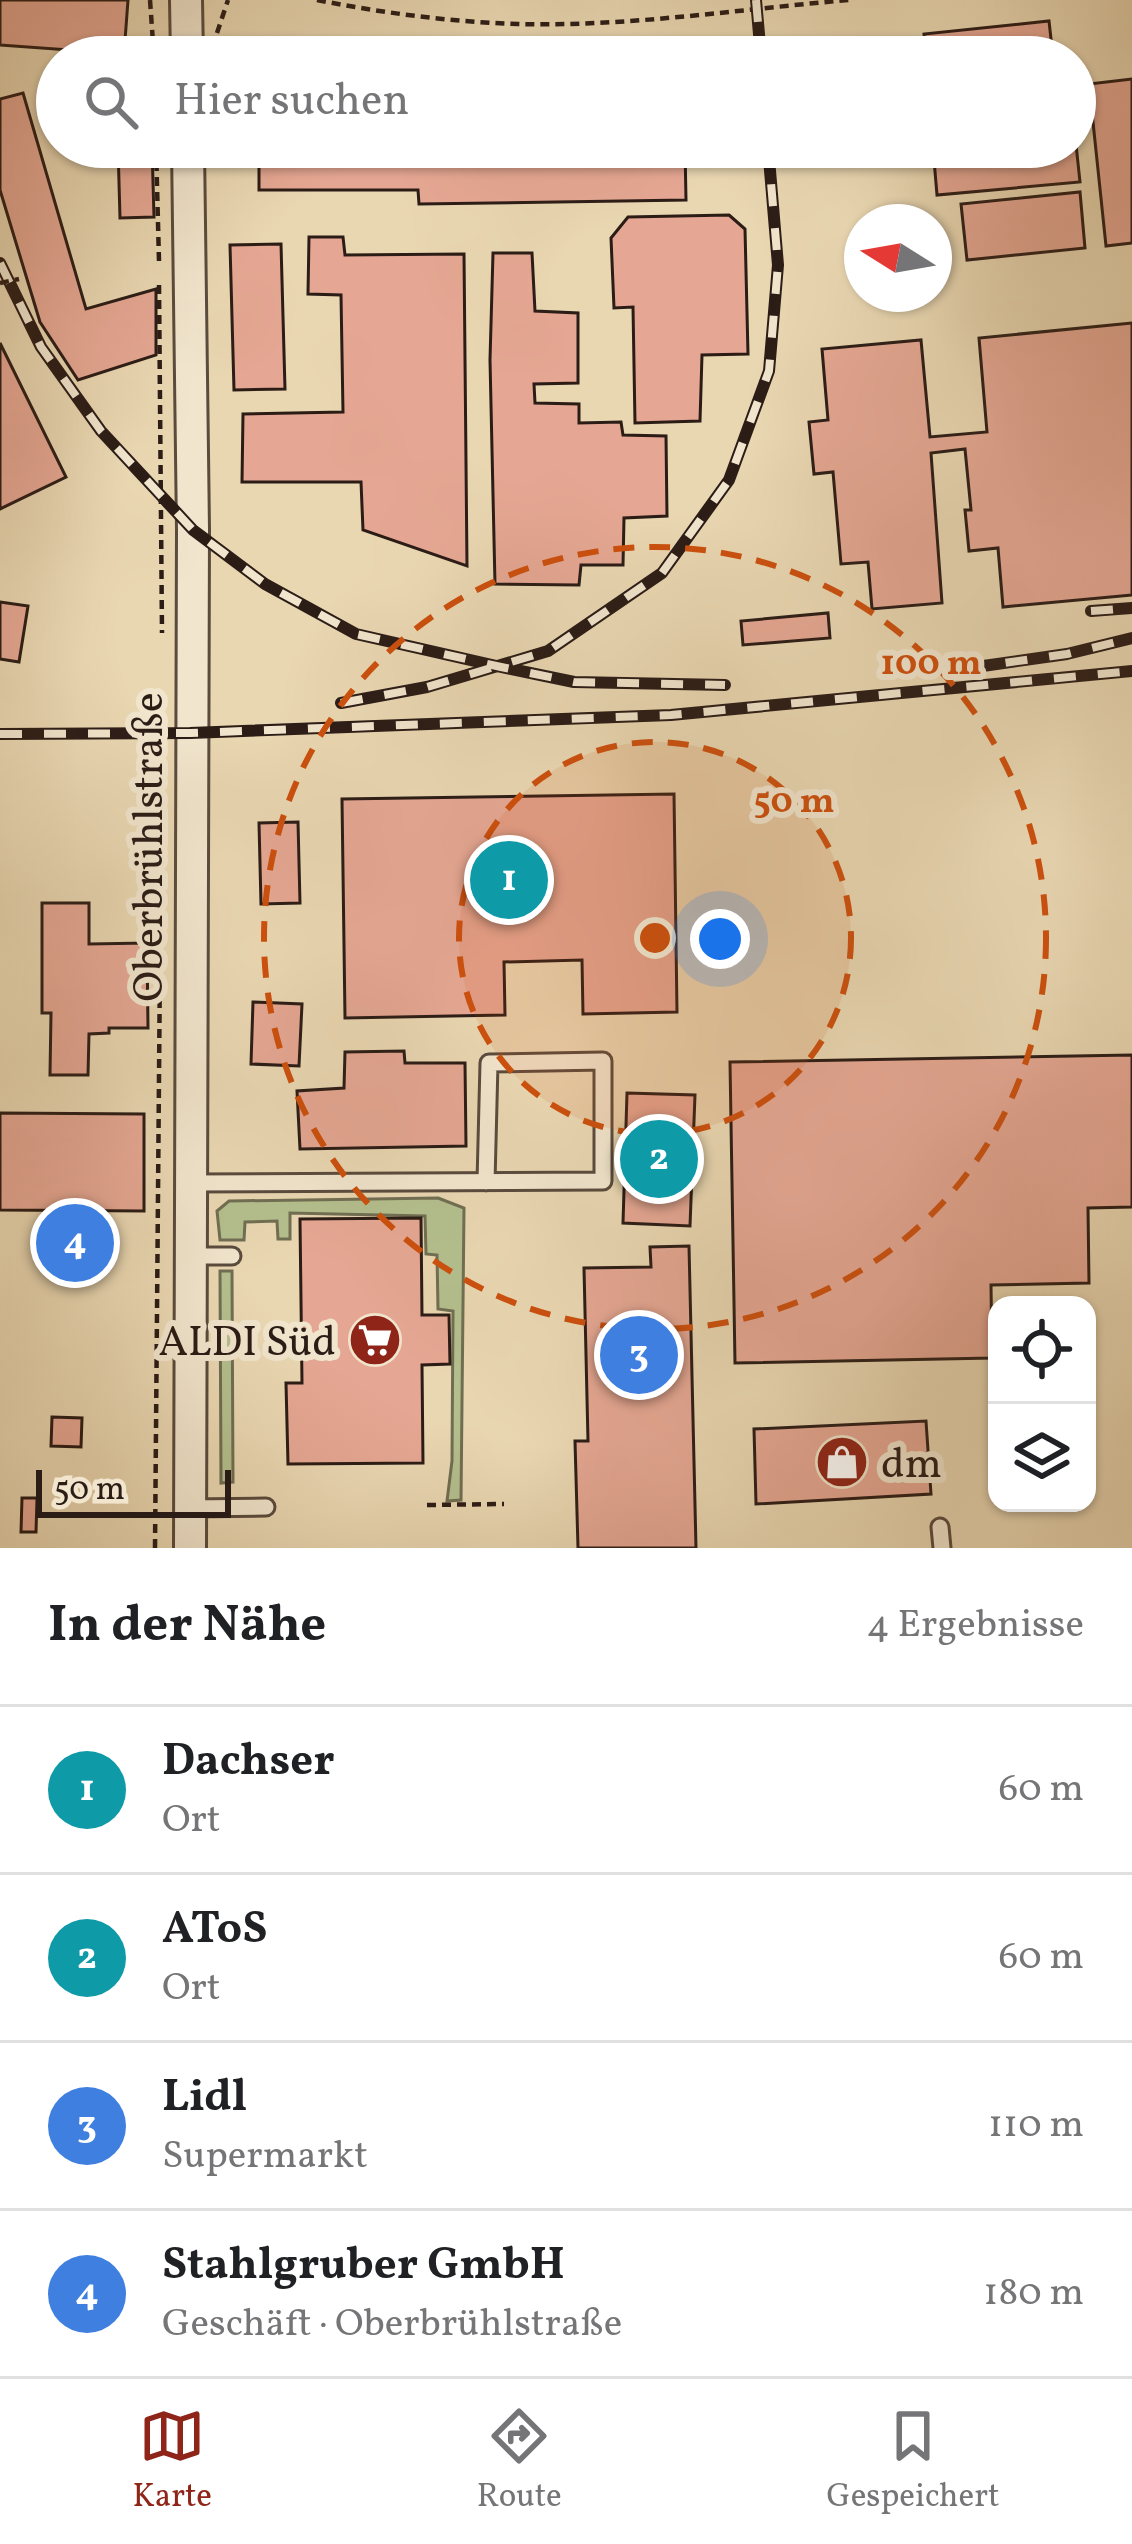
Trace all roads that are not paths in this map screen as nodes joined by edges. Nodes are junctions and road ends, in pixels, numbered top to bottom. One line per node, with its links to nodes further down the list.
1 (186, 0): 2 (street)
2 (187, 36)
3 (188, 168): 5 (street, Oberbrühlstraße)
4 (486, 1182): 4 (lane); 5 (lane)
5 (188, 1183): 6 (street, Oberbrühlstraße)
6 (188, 1256): 7 (lane); 9 (street, Oberbrühlstraße)
7 (232, 1256)
8 (266, 1507): 9 (lane)
9 (189, 1508): 11 (street, Oberbrühlstraße)
10 (940, 1527): 12 (lane)
11 (190, 1548)
12 (941, 1548)

